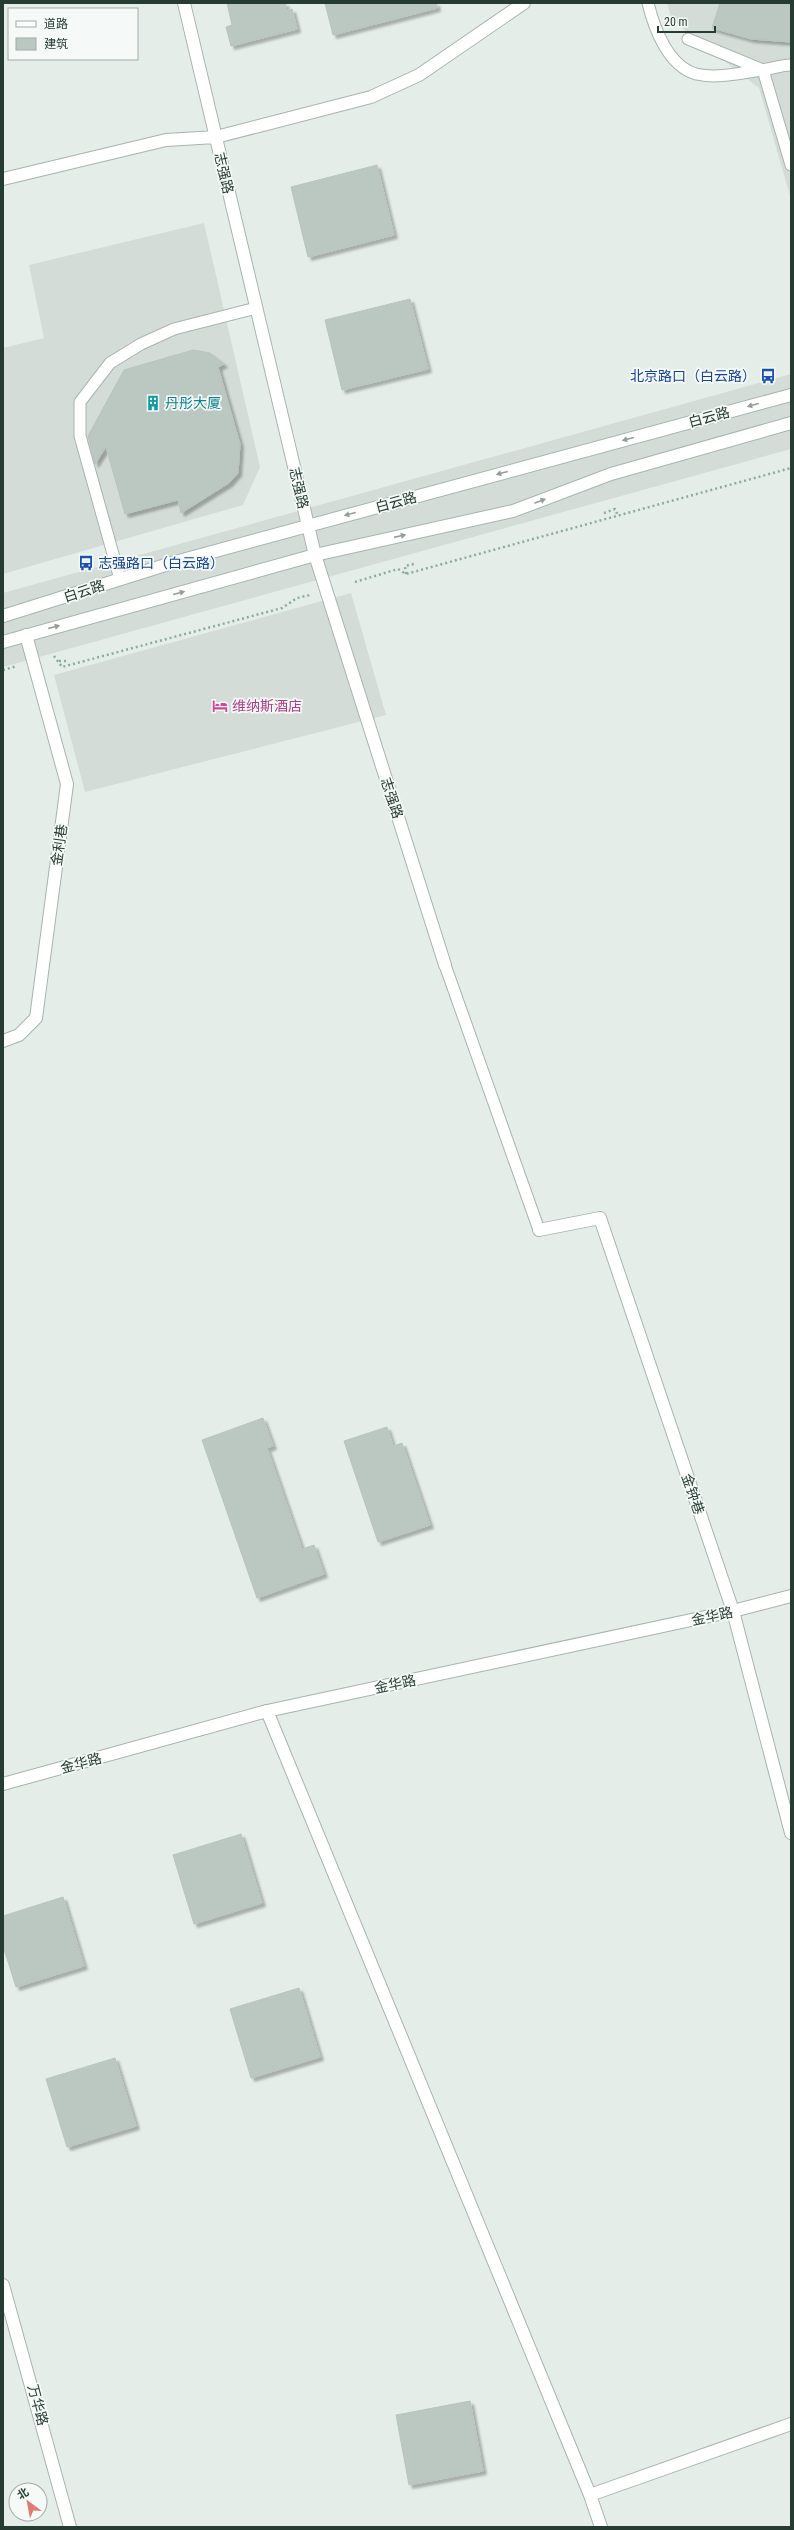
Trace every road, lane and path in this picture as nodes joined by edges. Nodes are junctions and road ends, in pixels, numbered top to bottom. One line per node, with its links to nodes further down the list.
1 (184, 3): 7 (street, 志强路)
2 (524, 3): 7 (street)
3 (648, 3): 6 (lane)
4 (688, 39): 6 (lane)
5 (791, 65): 6 (lane)
6 (763, 70): 8 (lane)
7 (216, 137): 9 (street); 10 (street, 志强路)
8 (791, 165)
9 (3, 179)
10 (256, 308): 16 (street, 志强路); 20 (lane)
11 (791, 395): 16 (street, 白云路, one-way to 16)
12 (791, 424): 17 (street, 白云路, one-way to 12)
13 (791, 468): 15 (path)
14 (604, 513): 15 (path)
15 (618, 516): 19 (path)
16 (308, 526): 17 (street, 志强路); 20 (street, 白云路)
17 (315, 555): 24 (street, 白云路, one-way to 17); 31 (street, 志强路)
18 (414, 564): 19 (path)
19 (406, 574): 21 (path)
20 (120, 579): 23 (street, 白云路)
21 (355, 582)
22 (310, 595): 27 (path)
23 (3, 616)
24 (26, 635): 25 (street, 白云路); 32 (street, 金利巷)
25 (3, 642)
26 (54, 656): 27 (path)
27 (58, 661): 28 (path)
28 (66, 661)
29 (17, 666): 30 (path)
30 (3, 670)
31 (445, 965): 33 (lane)
32 (3, 1041)
33 (538, 1230): 35 (street, 金钟巷)
34 (791, 1596): 35 (street, 金华路)
35 (733, 1611): 36 (street, 金华路); 38 (street, 金钟巷)
36 (267, 1712): 37 (street, 金华路); 41 (street)
37 (3, 1784)
38 (791, 1834)
39 (3, 2284): 42 (street, 万华路)
40 (791, 2424): 41 (street)
41 (590, 2495): 43 (street)
42 (70, 2527)
43 (601, 2527)

